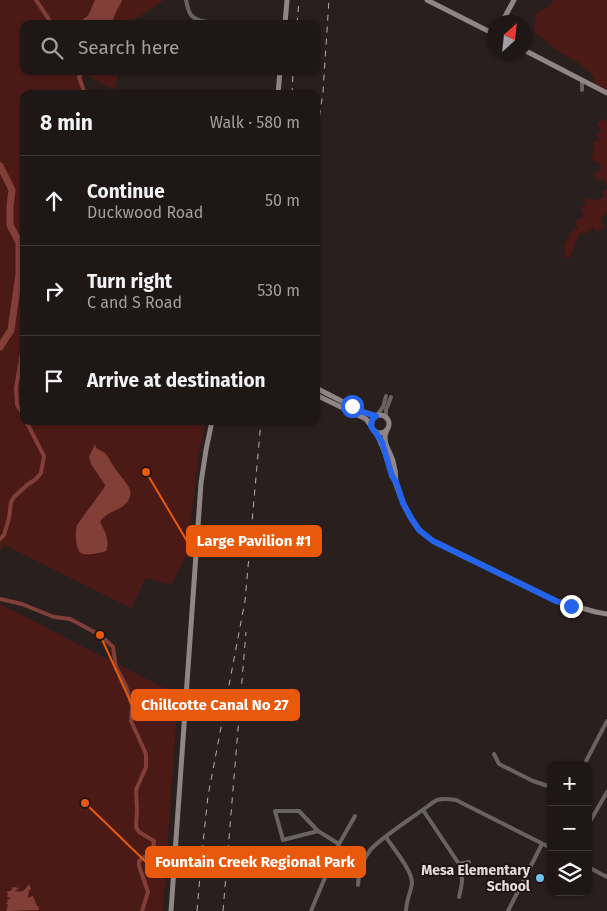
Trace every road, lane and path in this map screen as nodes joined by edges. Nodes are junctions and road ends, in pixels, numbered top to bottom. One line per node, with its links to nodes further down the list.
1 (186, 0): 6 (street)
2 (286, 0): 7 (main road)
3 (427, 0): 8 (main road)
4 (514, 0): 5 (main road)
5 (506, 15)
6 (198, 20)
7 (285, 20)
8 (487, 30)
9 (532, 54): 11 (main road)
10 (280, 75): 12 (main road)
11 (582, 81): 13 (street); 14 (main road)
12 (278, 90)
13 (582, 90)
14 (607, 93)
15 (320, 390): 17 (main road)
16 (320, 397): 20 (main road)
17 (377, 416): 18 (main road); 18 (street); 20 (main road)
18 (386, 418): 21 (main road)
19 (211, 425): 44 (main road)
20 (371, 426): 22 (main road)
21 (387, 430): 22 (main road); 23 (main road)
22 (376, 433): 23 (main road)
23 (396, 482): 24 (main road)
24 (607, 614)
25 (607, 721): 27 (street)
26 (494, 754): 28 (street)
27 (586, 761)
28 (547, 786)
29 (607, 792): 32 (street)
30 (423, 810): 34 (street); 36 (street); 39 (street)
31 (355, 816): 35 (street)
32 (592, 818)
33 (318, 831): 33 (street); 35 (street)
34 (386, 837): 42 (street); 46 (street)
35 (340, 844): 45 (street)
36 (542, 844): 37 (street); 47 (street)
37 (547, 846)
38 (469, 862): 39 (street)
39 (459, 864): 43 (street)
40 (592, 870): 41 (street)
41 (607, 877)
42 (358, 885)
43 (459, 897)
44 (171, 911)
45 (310, 911)
46 (406, 911)
47 (508, 911)

